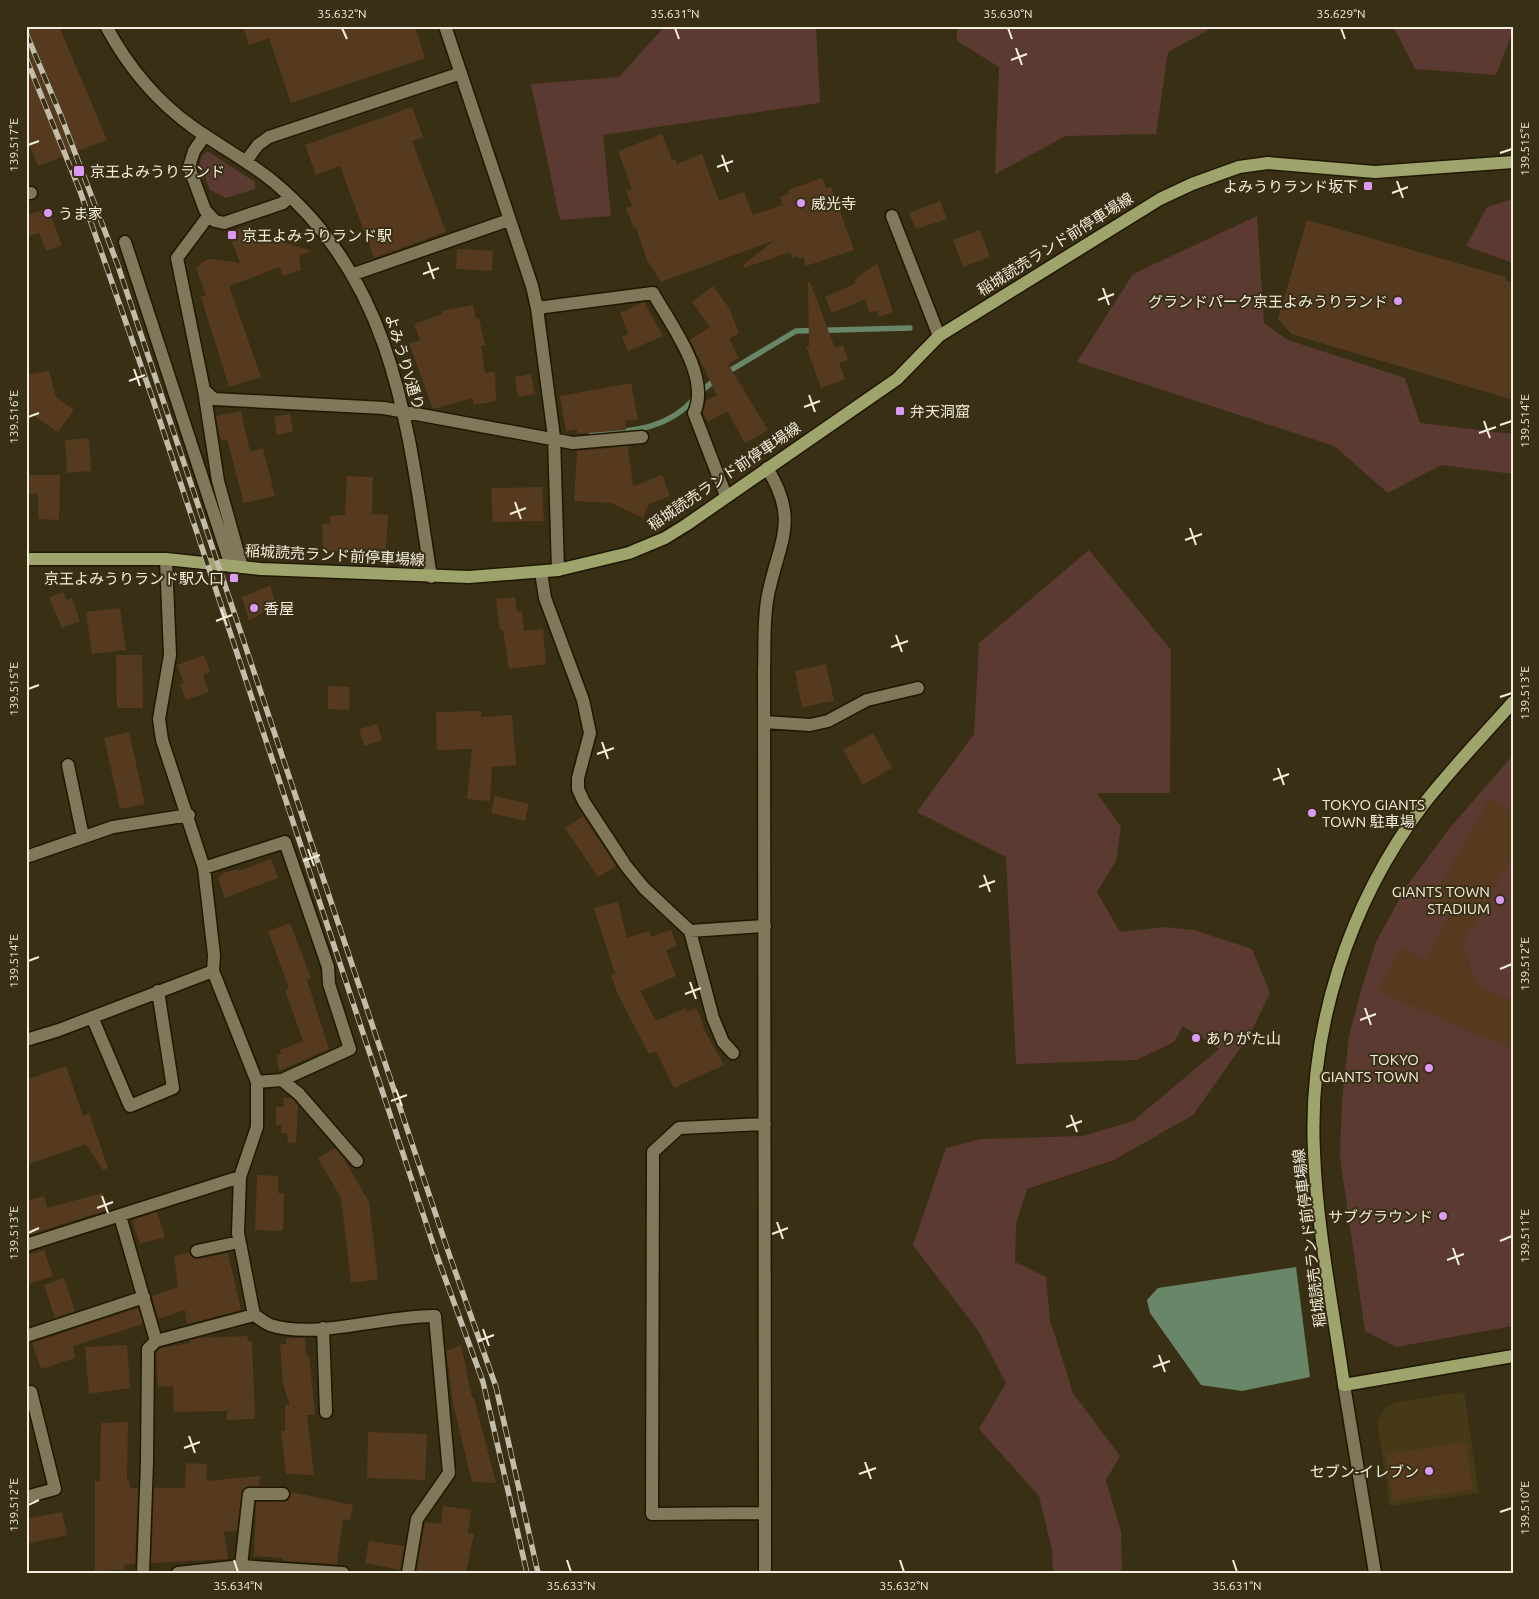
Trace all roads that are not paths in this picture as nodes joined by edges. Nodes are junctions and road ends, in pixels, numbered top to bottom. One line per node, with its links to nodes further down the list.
1 (106, 26): 4 (street, よみうりV通り)
2 (445, 26): 3 (street)
3 (461, 73): 5 (street); 10 (street)
4 (205, 135): 5 (street, よみうりV通り); 8 (street)
5 (246, 161): 7 (street, よみうりV通り)
6 (1513, 162): 14 (main road, 稲城読売ランド前停車場線)
7 (289, 196): 8 (street); 12 (street, よみうりV通り)
8 (210, 215): 15 (street)
9 (892, 216): 14 (street)
10 (509, 220): 12 (street); 13 (street)
11 (125, 242): 23 (street)
12 (354, 274): 16 (street, よみうりV通り)
13 (537, 308): 18 (street); 20 (street)
14 (939, 336): 19 (main road, 稲城読売ランド前停車場線)
15 (204, 390): 16 (street); 23 (street)
16 (405, 412): 18 (street); 26 (street, よみうりV通り)
17 (642, 437): 18 (street)
18 (554, 438): 24 (street)
19 (767, 468): 20 (main road, 稲城読売ランド前停車場線); 29 (street)
20 (726, 496): 24 (main road, 稲城読売ランド前停車場線)
21 (26, 559): 22 (main road, 稲城読売ランド前停車場線)
22 (166, 559): 23 (main road, 稲城読売ランド前停車場線); 31 (street)
23 (237, 566): 26 (main road, 稲城読売ランド前停車場線)
24 (558, 570): 25 (main road, 稲城読売ランド前停車場線)
25 (541, 572): 26 (main road, 稲城読売ランド前停車場線); 36 (street)
26 (431, 577)
27 (918, 688): 29 (street)
28 (1513, 702): 57 (main road, 稲城読売ランド前停車場線)
29 (764, 722): 35 (street)
30 (68, 765): 32 (street)
31 (189, 816): 32 (street); 34 (street)
32 (83, 837): 33 (street)
33 (26, 857)
34 (204, 868): 37 (street); 42 (street)
35 (765, 926): 36 (street); 44 (street)
36 (690, 931): 41 (street)
37 (213, 971): 38 (street); 43 (street)
38 (158, 991): 39 (street); 39 (street)
39 (92, 1017): 40 (street)
40 (26, 1040)
41 (733, 1053)
42 (282, 1080): 43 (street); 45 (street)
43 (256, 1082): 46 (street)
44 (765, 1124): 62 (street); 62 (street)
45 (357, 1161)
46 (240, 1177): 47 (street); 48 (street)
47 (120, 1216): 49 (street); 51 (street)
48 (239, 1242): 50 (street); 52 (street)
49 (26, 1245)
50 (197, 1251)
51 (144, 1297): 54 (street); 55 (street)
52 (254, 1315): 53 (street); 55 (street)
53 (323, 1328): 59 (street); 67 (street)
54 (26, 1336)
55 (156, 1341): 65 (street)
56 (1513, 1356): 57 (main road)
57 (1344, 1385): 69 (street)
58 (31, 1392): 61 (street)
59 (326, 1412)
60 (283, 1494): 63 (street)
61 (26, 1497)
62 (766, 1513): 68 (street)
63 (243, 1568): 64 (street); 66 (street)
64 (334, 1572)
65 (143, 1573)
66 (178, 1573)
67 (408, 1573)
68 (765, 1573)
69 (1375, 1573)

